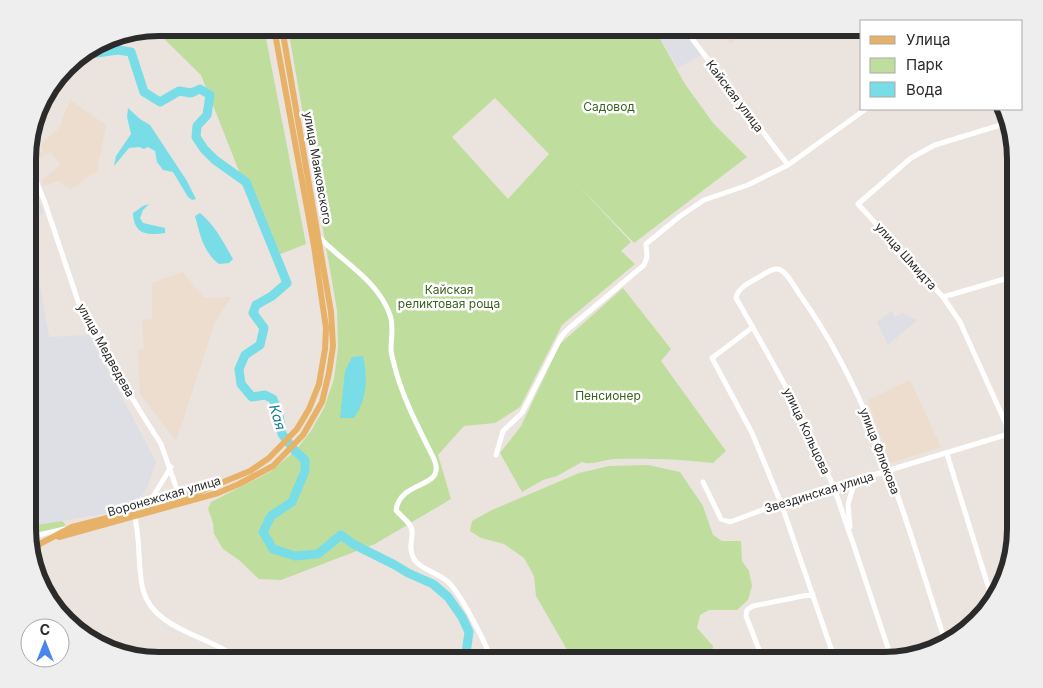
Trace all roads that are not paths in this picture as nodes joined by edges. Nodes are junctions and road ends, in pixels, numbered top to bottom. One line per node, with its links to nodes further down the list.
1 (690, 36): 6 (street, Кайская улица)
2 (276, 37): 16 (main road, улица Маяковского)
3 (284, 37): 8 (main road, улица Маяковского)
4 (865, 110): 6 (street)
5 (1002, 125): 11 (street, улица Шмидта)
6 (788, 165): 18 (street)
7 (36, 181): 19 (street, улица Медведева)
8 (318, 235): 15 (main road, улица Маяковского); 41 (street)
9 (784, 272): 12 (street, улица Кольцова); 20 (street, улица Флюкова)
10 (1006, 279): 11 (street, улица Шмидта)
11 (943, 297): 13 (street)
12 (753, 327): 23 (street, улица Кольцова); 25 (street)
13 (1006, 424)
14 (1006, 434): 17 (street, Звездинская улица)
15 (303, 435): 24 (main road, Воронежская улица)
16 (276, 450): 24 (main road, Воронежская улица)
17 (947, 454): 20 (street, Звездинская улица); 34 (street)
18 (496, 455)
19 (171, 468): 24 (street, улица Медведева); 26 (street)
20 (888, 471): 21 (street, Звездинская улица); 36 (street, улица Флюкова)
21 (855, 481): 23 (street, Звездинская улица); 31 (street, улица Кольцова)
22 (702, 482): 25 (street, Звездинская улица)
23 (833, 487): 25 (street, Звездинская улица); 31 (street, улица Кольцова)
24 (181, 501): 26 (main road, Воронежская улица); 27 (main road, Воронежская улица)
25 (781, 503): 35 (street)
26 (146, 508): 27 (main road, Воронежская улица)
27 (134, 514): 28 (main road, Воронежская улица); 32 (main road, Воронежская улица); 40 (street)
28 (72, 527): 29 (street); 32 (main road, Воронежская улица)
29 (36, 535)
30 (37, 539): 32 (street)
31 (852, 540): 39 (street, улица Кольцова)
32 (45, 541): 33 (main road)
33 (37, 545)
34 (990, 591)
35 (813, 594): 37 (street); 38 (street)
36 (943, 636)
37 (760, 651)
38 (832, 651)
39 (889, 651)
40 (227, 652)
41 (489, 652)

